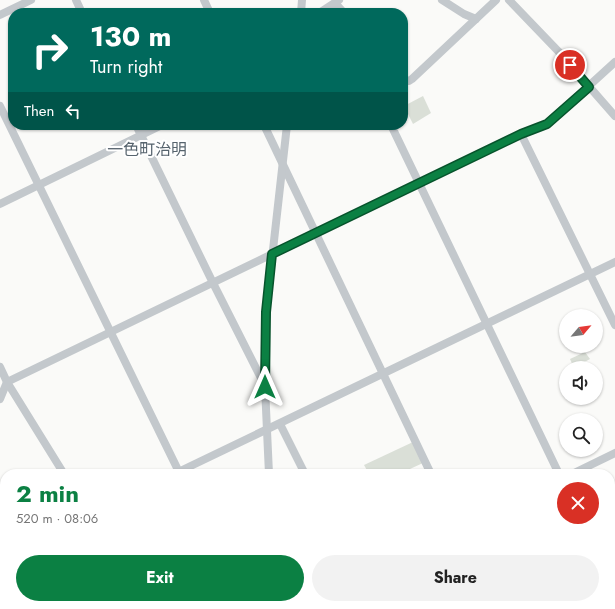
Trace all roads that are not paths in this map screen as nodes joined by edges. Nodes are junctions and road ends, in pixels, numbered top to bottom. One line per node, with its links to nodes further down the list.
1 (31, 0): 6 (street)
2 (442, 0): 8 (street)
3 (496, 0): 8 (street)
4 (509, 0): 11 (street)
5 (337, 1): 7 (street)
6 (14, 8)
7 (326, 8)
8 (476, 19): 10 (street)
9 (615, 62): 11 (street)
10 (408, 81)
11 (589, 87): 13 (street); 21 (street)
12 (0, 106): 14 (street)
13 (615, 116)
14 (8, 123)
15 (12, 130): 25 (street)
16 (138, 130): 22 (street)
17 (152, 130): 22 (street)
18 (266, 130): 23 (street)
19 (285, 130): 23 (street)
20 (393, 130): 24 (street)
21 (521, 134): 24 (street); 30 (street)
22 (141, 135): 25 (street); 31 (street)
23 (282, 162): 27 (street); 28 (street)
24 (419, 183): 27 (street); 32 (street)
25 (38, 185): 26 (street); 34 (street)
26 (0, 204)
27 (317, 232): 28 (street); 36 (street)
28 (272, 254): 31 (street); 38 (street)
29 (615, 262): 30 (street)
30 (590, 274): 32 (street); 33 (street)
31 (213, 283): 34 (street); 38 (street)
32 (487, 324): 36 (street); 49 (street)
33 (615, 324)
34 (111, 332): 37 (street); 44 (street)
35 (0, 367): 37 (street)
36 (384, 373): 40 (street); 48 (street)
37 (7, 382): 39 (street); 43 (street)
38 (265, 387): 41 (street)
39 (0, 399)
40 (280, 424): 41 (street); 47 (street)
41 (268, 430): 45 (street); 46 (street)
42 (615, 453): 50 (street)
43 (61, 469)
44 (175, 469)
45 (185, 469)
46 (269, 469)
47 (302, 469)
48 (429, 469)
49 (557, 469)
50 (582, 469)

